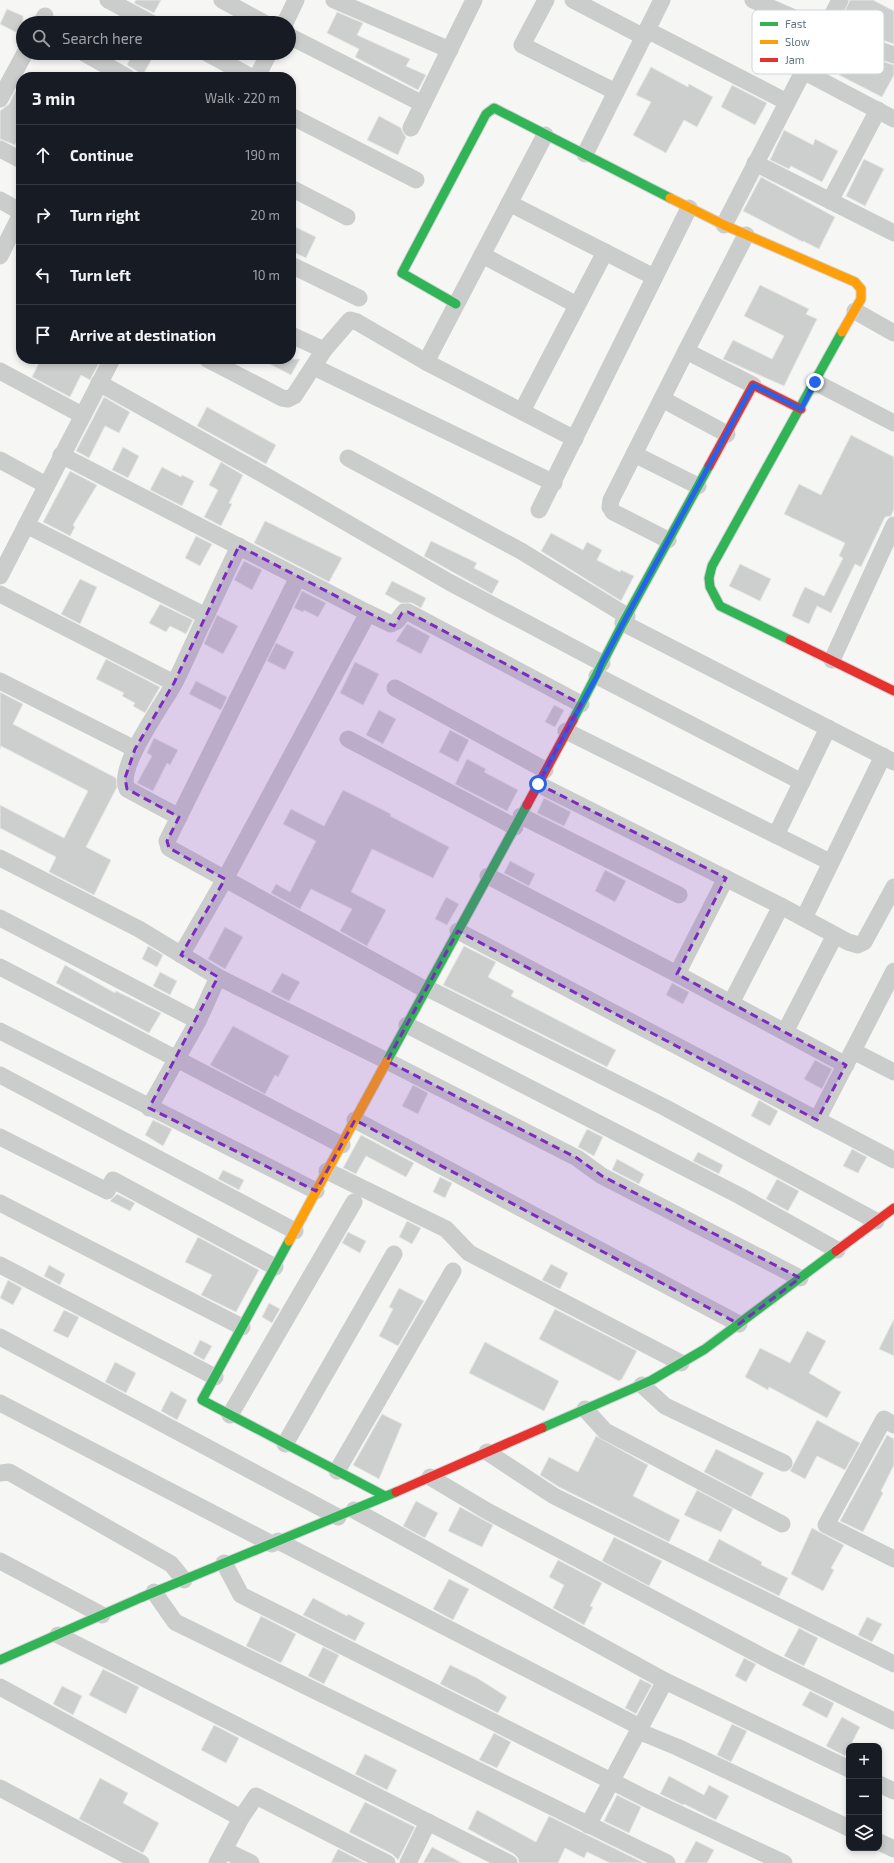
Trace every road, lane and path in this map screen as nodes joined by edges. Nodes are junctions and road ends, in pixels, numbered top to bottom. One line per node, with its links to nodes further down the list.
1 (108, 0): 13 (street)
2 (222, 0): 14 (street)
3 (296, 0): 15 (street)
4 (334, 0): 18 (street)
5 (474, 0): 18 (street)
6 (546, 0): 30 (street)
7 (572, 0): 16 (street)
8 (662, 0): 16 (street)
9 (753, 0): 11 (street)
10 (840, 0): 12 (street)
11 (776, 10)
12 (835, 10)
13 (138, 16)
14 (251, 16)
15 (288, 16)
16 (646, 34): 30 (street); 32 (street)
17 (296, 40): 33 (street)
18 (450, 50): 33 (street)
19 (884, 52): 20 (street)
20 (894, 55)
21 (21, 60): 31 (street)
22 (97, 60): 25 (street)
23 (220, 60): 26 (street)
24 (266, 60): 27 (street)
25 (118, 72)
26 (242, 72)
27 (260, 72)
28 (801, 74): 32 (street)
29 (809, 74): 34 (street)
30 (616, 92): 39 (street)
31 (0, 99)
32 (787, 102): 41 (street)
33 (423, 104): 36 (street)
34 (888, 112): 45 (street)
35 (296, 119): 42 (street)
36 (411, 128)
37 (545, 135): 39 (street); 46 (street); 60 (street)
38 (0, 149): 40 (street)
39 (585, 154): 47 (street)
40 (16, 157)
41 (755, 163): 45 (street); 51 (street)
42 (416, 180)
43 (296, 191): 49 (street)
44 (0, 200): 48 (street)
45 (830, 201): 52 (street)
46 (509, 203): 54 (street); 55 (street)
47 (689, 208): 51 (street); 58 (street)
48 (16, 210)
49 (347, 217)
50 (16, 223): 56 (street)
51 (724, 225): 53 (street)
52 (894, 233)
53 (746, 235): 62 (street); 66 (street)
54 (605, 252): 58 (street); 61 (street)
55 (482, 255): 60 (street); 61 (street)
56 (0, 256)
57 (296, 267): 59 (street)
58 (654, 277): 81 (street)
59 (358, 298)
60 (456, 304): 67 (street)
61 (577, 305): 77 (street)
62 (855, 311): 63 (street); 72 (street)
63 (894, 333)
64 (296, 337): 65 (street)
65 (324, 350): 67 (street); 70 (street)
66 (686, 351): 74 (street); 75 (street)
67 (426, 362): 77 (street)
68 (109, 364): 73 (street)
69 (217, 364): 70 (street)
70 (314, 367): 86 (street)
71 (0, 371): 78 (street)
72 (815, 382): 76 (street); 79 (street)
73 (99, 383): 78 (street); 101 (street)
74 (753, 385): 76 (street); 80 (street)
75 (662, 399): 80 (street); 82 (street)
76 (801, 409): 100 (street)
77 (522, 411): 81 (street)
78 (82, 415): 83 (street)
79 (894, 423)
80 (727, 434): 88 (street)
81 (575, 438): 86 (street)
82 (634, 454): 88 (street); 92 (street)
83 (61, 455): 87 (street); 93 (street)
84 (348, 458): 99 (street)
85 (0, 460): 87 (street)
86 (554, 483): 89 (street)
87 (46, 485): 90 (street)
88 (698, 486): 92 (street)
89 (539, 510)
90 (26, 525): 94 (street); 98 (street)
91 (894, 525): 100 (street)
92 (668, 540): 99 (street)
93 (238, 546): 95 (street); 98 (street)
94 (2, 565)
95 (298, 577): 97 (street); 114 (street)
96 (0, 594): 103 (street)
97 (368, 613): 106 (street); 121 (street)
98 (206, 616): 103 (street)
99 (625, 619): 101 (street); 107 (street)
100 (832, 660): 105 (street)
101 (599, 670): 106 (street); 113 (street)
102 (0, 681): 110 (street)
103 (174, 683): 110 (street)
104 (395, 688): 112 (street)
105 (894, 691)
106 (581, 704): 108 (street)
107 (828, 728): 111 (street); 113 (street)
108 (566, 731): 112 (street); 116 (street)
109 (348, 739): 115 (street)
110 (135, 749): 114 (street)
111 (888, 759): 118 (street)
112 (542, 777): 115 (street); 120 (street)
113 (802, 782): 116 (street)
114 (179, 817): 121 (street)
115 (518, 821): 119 (street); 123 (street)
116 (776, 835): 118 (street)
117 (0, 858): 129 (street)
118 (830, 862): 126 (street)
119 (488, 876): 127 (street); 132 (street)
120 (726, 878): 124 (street); 132 (street)
121 (225, 879): 129 (street); 134 (street)
122 (894, 887): 128 (street)
123 (678, 895)
124 (781, 906): 126 (street); 135 (street)
125 (0, 918): 136 (street)
126 (804, 918): 128 (street)
127 (458, 931): 134 (street); 147 (street)
128 (835, 935): 139 (street)
129 (181, 955): 133 (street)
130 (0, 967): 141 (street)
131 (894, 971): 140 (street)
132 (677, 974): 135 (street)
133 (218, 977): 136 (street); 142 (street)
134 (426, 989): 137 (street); 156 (street)
135 (731, 1003): 139 (street)
136 (198, 1021): 141 (street)
137 (407, 1025): 142 (street); 158 (street)
138 (0, 1031): 145 (street)
139 (785, 1032): 140 (street)
140 (849, 1058): 143 (street); 147 (street)
141 (176, 1059): 145 (street); 149 (street)
142 (387, 1061): 146 (street); 163 (street)
143 (894, 1072)
144 (0, 1075): 157 (street)
145 (149, 1108): 152 (street)
146 (355, 1120): 149 (street); 164 (street)
147 (817, 1120): 150 (street)
148 (0, 1137): 161 (street)
149 (342, 1145): 151 (street)
150 (894, 1160)
151 (327, 1171): 152 (street); 167 (street)
152 (316, 1191): 157 (street)
153 (354, 1202): 172 (street)
154 (0, 1203): 165 (street)
155 (894, 1208): 156 (street)
156 (876, 1221): 158 (street)
157 (295, 1231): 161 (street)
158 (837, 1250): 163 (street)
159 (394, 1254): 174 (street)
160 (0, 1265): 168 (street)
161 (275, 1267): 165 (street)
162 (453, 1271): 177 (street)
163 (800, 1278): 164 (street)
164 (739, 1324): 167 (street)
165 (242, 1327): 168 (street)
166 (0, 1337): 182 (street)
167 (681, 1363): 169 (street)
168 (215, 1377): 172 (street)
169 (642, 1384): 171 (street); 176 (street)
170 (0, 1403): 184 (street)
171 (585, 1409): 175 (street); 183 (street)
172 (230, 1415): 174 (street)
173 (894, 1425): 185 (street)
174 (285, 1444): 177 (street)
175 (487, 1452): 179 (street); 193 (street)
176 (784, 1463)
177 (337, 1471): 180 (street)
178 (0, 1473): 188 (street)
179 (430, 1477): 180 (street); 196 (street)
180 (385, 1496): 181 (street)
181 (354, 1510): 182 (street); 194 (street)
182 (338, 1517): 184 (street)
183 (782, 1524)
184 (275, 1542): 187 (street); 197 (street)
185 (894, 1559)
186 (0, 1561): 190 (street)
187 (224, 1563): 188 (street); 199 (street)
188 (184, 1580): 189 (street)
189 (154, 1592): 190 (street); 205 (street)
190 (102, 1615): 191 (street)
191 (58, 1635): 192 (street); 204 (street)
192 (0, 1660)
193 (894, 1664)
194 (665, 1681): 197 (street); 198 (street)
195 (0, 1687): 203 (street)
196 (894, 1721)
197 (639, 1729): 199 (street); 206 (street)
198 (846, 1769)
199 (611, 1781): 205 (street); 216 (street)
200 (882, 1785): 202 (street)
201 (0, 1788): 210 (street)
202 (894, 1791)
203 (241, 1818): 209 (street); 212 (street)
204 (428, 1822): 213 (street); 214 (street)
205 (588, 1825): 215 (street)
206 (846, 1827)
207 (882, 1843): 208 (street)
208 (894, 1849)
209 (220, 1856): 211 (street)
210 (141, 1863)
211 (251, 1863)
212 (387, 1863)
213 (408, 1863)
214 (509, 1863)
215 (667, 1863)
216 (784, 1863)

